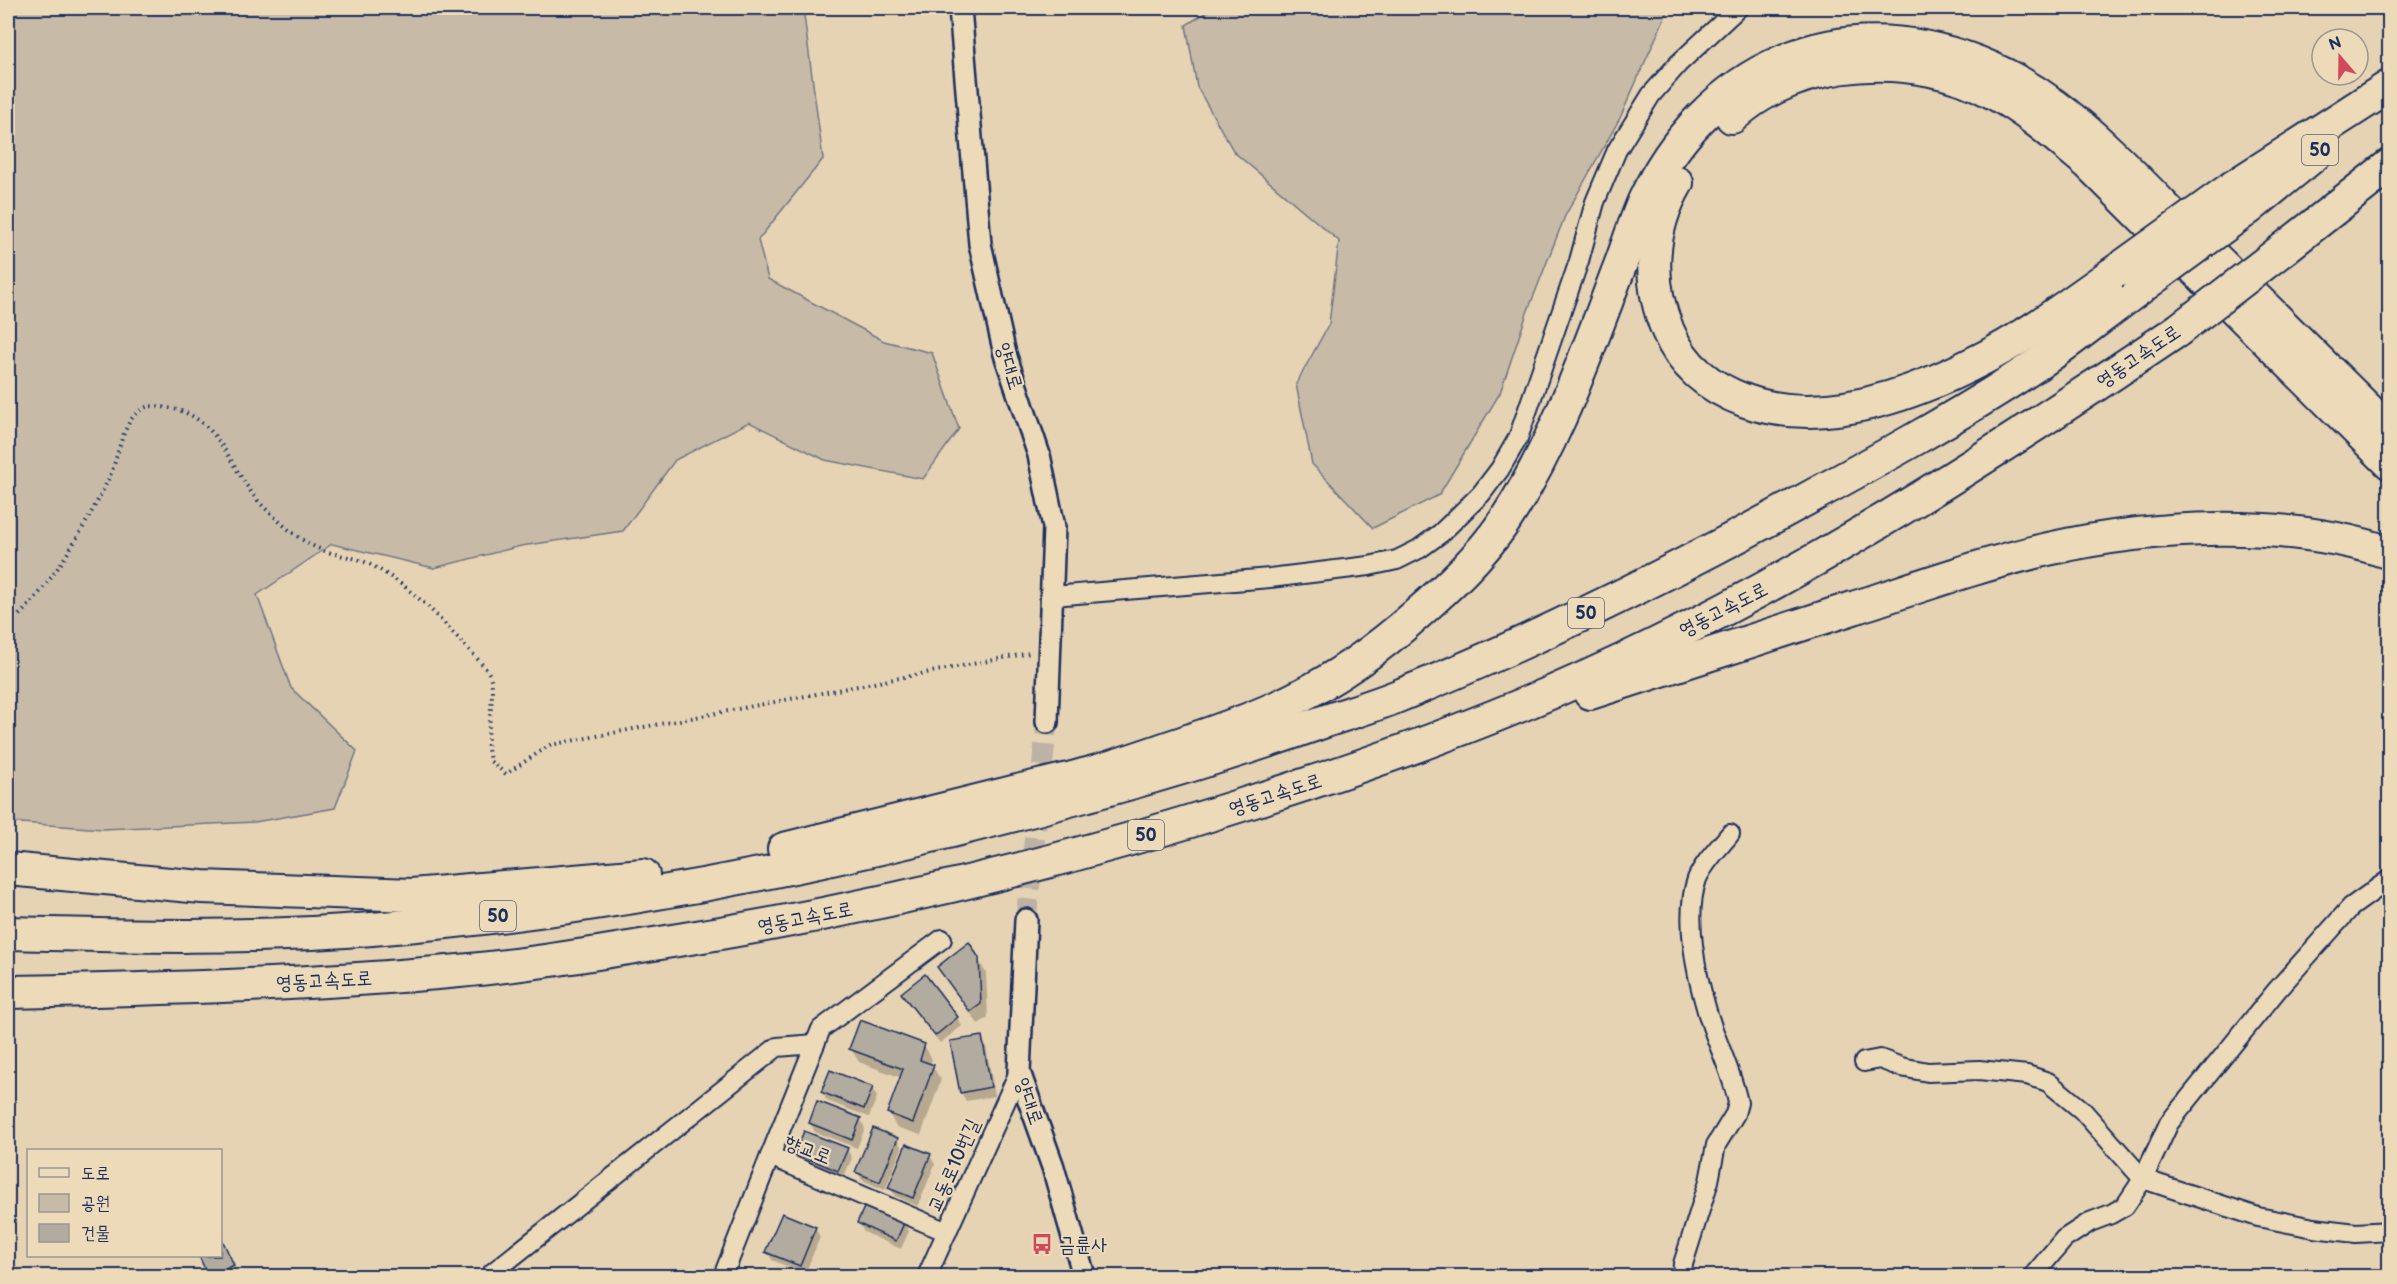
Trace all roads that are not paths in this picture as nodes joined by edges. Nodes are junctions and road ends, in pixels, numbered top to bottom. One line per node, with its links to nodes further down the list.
1 (960, 8): 9 (street, 양대로)
2 (1738, 8): 9 (street)
3 (2390, 88): 5 (highway)
4 (2390, 165): 11 (highway, 영동고속도로 / 50, bridge)
5 (2241, 197): 7 (highway, bridge); 12 (highway, 50, bridge)
6 (2390, 431): 14 (highway)
7 (2390, 462)
8 (2390, 553): 11 (highway)
9 (1053, 596): 10 (street, 양대로)
10 (1047, 722)
11 (1318, 781): 20 (highway, 영동고속도로 / 50)
12 (980, 826): 14 (highway, 50); 18 (highway, 50)
13 (1730, 834): 32 (street)
14 (730, 862): 15 (highway, 50)
15 (8, 869)
16 (2390, 879): 25 (street)
17 (1026, 920): 23 (street, 양대로)
18 (8, 933)
19 (942, 939): 21 (street)
20 (8, 992)
21 (815, 1044): 24 (street); 28 (street)
22 (1864, 1062): 25 (street)
23 (1019, 1072): 27 (street, 교동로10번길); 31 (street, 양대로)
24 (770, 1156): 27 (street, 향교로); 29 (street, 향교로)
25 (2143, 1179): 26 (street); 33 (street)
26 (2390, 1231)
27 (947, 1232): 30 (street, 교동로10번길)
28 (494, 1276)
29 (723, 1276)
30 (927, 1276)
31 (1084, 1276)
32 (1682, 1276)
33 (2033, 1276)

